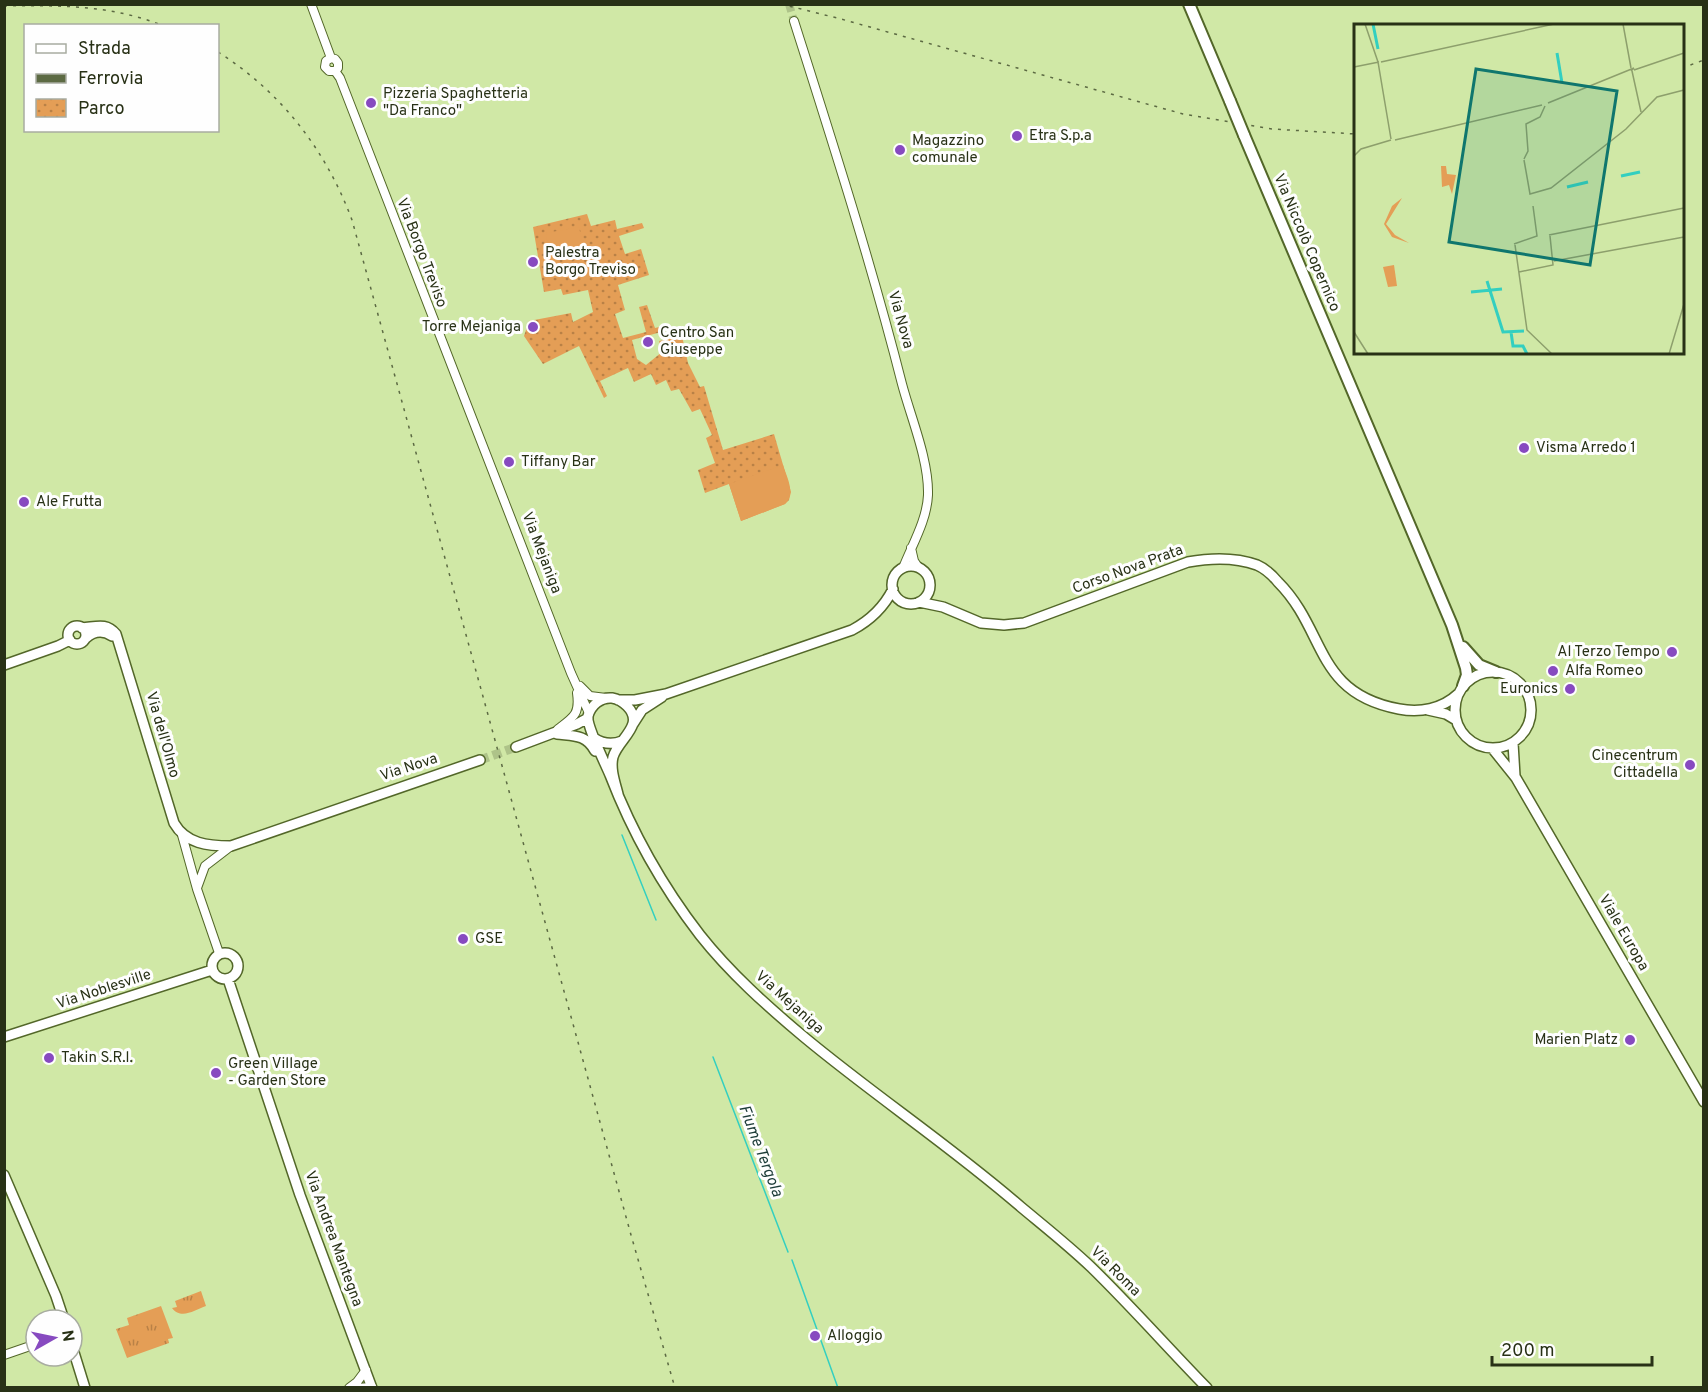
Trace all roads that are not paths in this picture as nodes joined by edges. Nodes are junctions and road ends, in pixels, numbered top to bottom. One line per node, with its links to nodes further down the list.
1 (311, 4): 4 (street, Via Borgo Treviso)
2 (1189, 4): 14 (highway, Via Niccolò Copernico, bridge)
3 (794, 21): 5 (street, Via Nova)
4 (483, 444): 21 (street, Via Mejaniga)
5 (911, 548): 6 (street); 7 (street, Via Nova)
6 (918, 567): 7 (main road); 9 (main road)
7 (903, 568): 8 (main road, Via Nova)
8 (893, 589): 10 (main road); 13 (main road, Via Nova)
9 (930, 590): 11 (main road); 12 (main road, Corso Nova Prata)
10 (903, 602): 11 (main road, Via Nova); 13 (main road, Via Nova)
11 (919, 602): 12 (main road, Corso Nova Prata)
12 (954, 611): 27 (main road, Corso Nova Prata)
13 (874, 614): 24 (main road, Via Nova)
14 (1452, 625): 20 (highway, Via Niccolò Copernico); 23 (highway, Via Niccolò Copernico)
15 (82, 628): 16 (main road); 17 (main road); 18 (main road)
16 (108, 630): 17 (main road); 41 (main road, Via dell'Olmo)
17 (86, 638): 18 (main road)
18 (70, 640): 19 (main road)
19 (4, 665)
20 (1496, 672): 23 (main road); 34 (main road)
21 (571, 673): 22 (street, Via Mejaniga); 25 (street, Via Mejaniga)
22 (577, 688): 28 (street, Via Mejaniga); 31 (street, Via Mejaniga)
23 (1461, 690): 27 (main road); 29 (main road)
24 (666, 694): 26 (main road, Via Nova); 30 (main road, Via Nova)
25 (607, 699): 26 (main road, Via Mejaniga); 28 (main road)
26 (618, 700): 30 (main road)
27 (1428, 710): 29 (main road)
28 (588, 715): 31 (main road); 32 (main road, Via Mejaniga)
29 (1456, 720): 36 (main road)
30 (633, 724): 33 (main road, Via Mejaniga)
31 (556, 732): 32 (main road); 35 (main road); 39 (main road, Via Mejaniga)
32 (592, 735): 33 (main road); 39 (main road, Via Mejaniga)
33 (622, 741): 40 (main road, Via Mejaniga)
34 (1513, 742): 36 (main road); 38 (main road, Viale Europa)
35 (516, 747)
36 (1492, 748): 38 (main road, Viale Europa)
37 (480, 760): 43 (main road, Via Nova)
38 (1516, 778): 52 (main road, Viale Europa)
39 (612, 781): 40 (main road, Via Mejaniga)
40 (618, 794): 54 (main road, Via Mejaniga)
41 (182, 835): 42 (main road); 44 (street, Via dell'Olmo)
42 (205, 844): 43 (main road); 44 (street); 45 (street)
43 (231, 846): 45 (street)
44 (188, 855): 46 (street, Via dell'Olmo)
45 (207, 865): 46 (street); 47 (street)
46 (191, 866): 47 (street, Via dell'Olmo)
47 (197, 889): 48 (street, Via dell'Olmo)
48 (219, 953): 49 (main road); 50 (main road)
49 (212, 970): 50 (main road); 51 (main road, Via Noblesville)
50 (228, 979): 59 (main road, Via Andrea Mantegna)
51 (4, 1037)
52 (1704, 1102)
53 (4, 1175): 55 (main road)
54 (995, 1184): 62 (main road, Via Roma)
55 (60, 1308)
56 (24, 1348): 57 (street)
57 (4, 1354)
58 (79, 1368): 60 (main road)
59 (366, 1385): 61 (street)
60 (86, 1388)
61 (349, 1388)
62 (1207, 1388)

